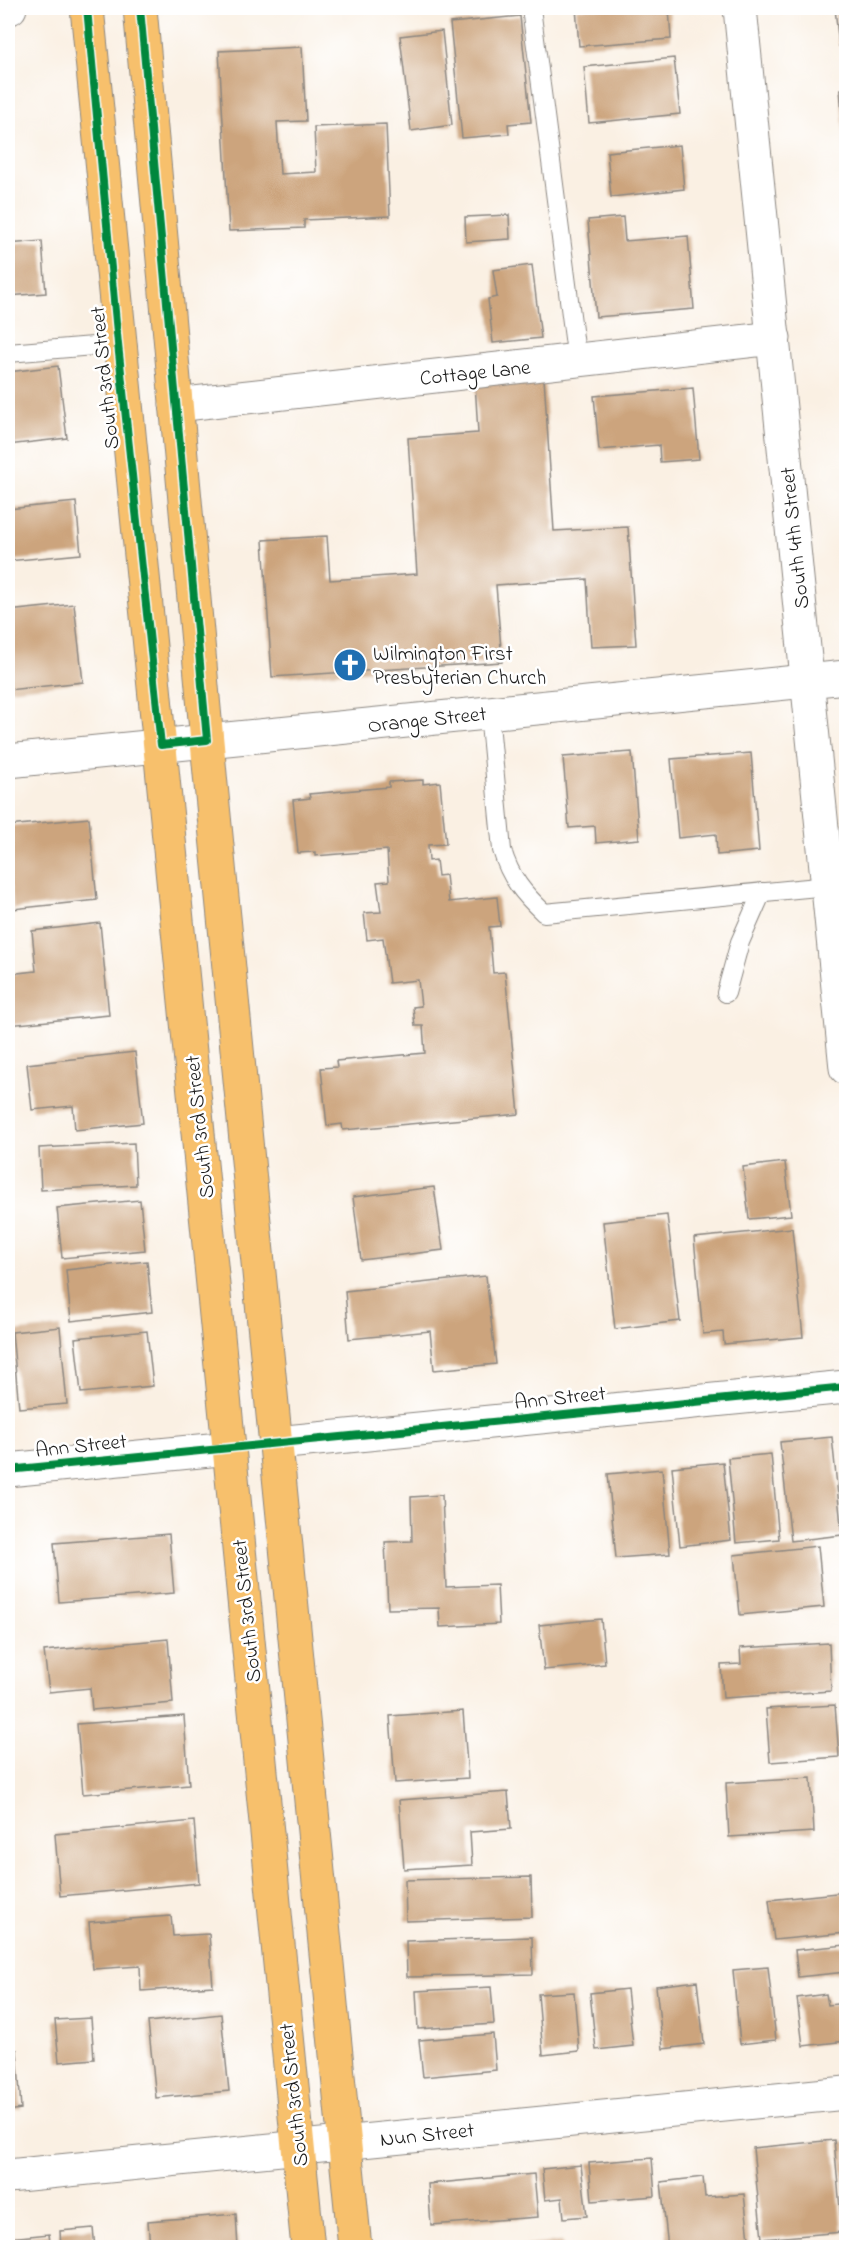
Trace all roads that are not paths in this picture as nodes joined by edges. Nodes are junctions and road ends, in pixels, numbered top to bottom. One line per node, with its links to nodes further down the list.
1 (87, 8): 6 (main road, South 3rd Street)
2 (140, 8): 9 (main road)
3 (531, 8): 8 (lane)
4 (740, 8): 5 (street, South 4th Street)
5 (774, 338): 8 (street, Cottage Lane); 11 (street, South 4th Street)
6 (118, 344): 7 (lane); 14 (main road, South 3rd Street)
7 (8, 353)
8 (577, 361): 9 (street, Cottage Lane)
9 (176, 405): 13 (main road)
10 (846, 677): 11 (street, Orange Street)
11 (808, 681): 12 (street, Orange Street); 16 (street, South 4th Street)
12 (489, 713): 13 (street, Orange Street); 17 (lane)
13 (207, 740): 14 (street, Orange Street); 21 (main road)
14 (161, 745): 15 (street, Orange Street); 22 (main road, South 3rd Street)
15 (8, 760)
16 (828, 886): 17 (lane); 19 (street, South 4th Street)
17 (762, 892): 18 (lane)
18 (726, 993)
19 (846, 1068)
20 (846, 1387): 21 (street, Ann Street)
21 (276, 1443): 25 (main road)
22 (230, 1448): 23 (street, Ann Street); 26 (main road, South 3rd Street)
23 (8, 1470)
24 (846, 2093): 25 (street, Nun Street)
25 (345, 2142): 26 (street, Nun Street); 29 (main road)
26 (298, 2147): 27 (street, Nun Street); 28 (main road, South 3rd Street)
27 (8, 2176)
28 (308, 2247)
29 (356, 2247)

